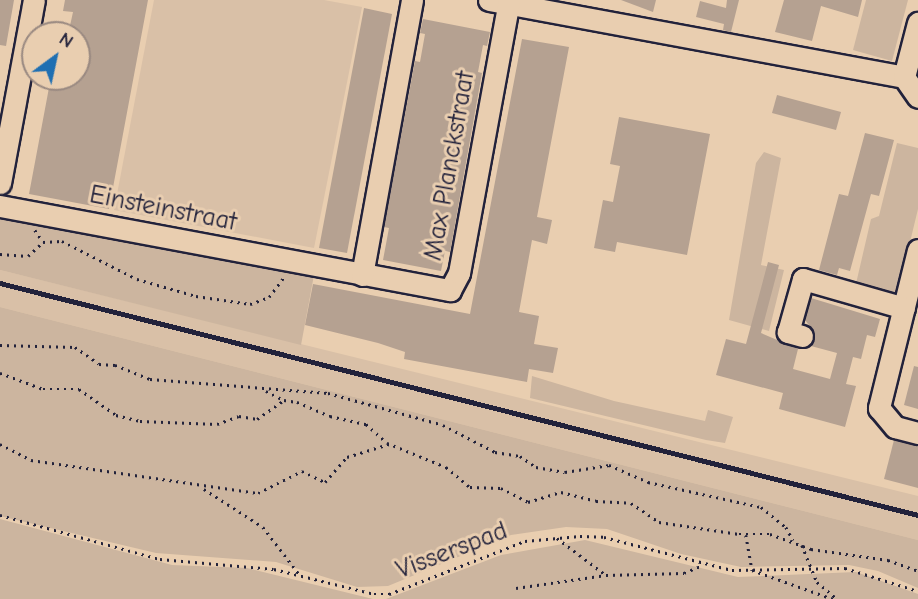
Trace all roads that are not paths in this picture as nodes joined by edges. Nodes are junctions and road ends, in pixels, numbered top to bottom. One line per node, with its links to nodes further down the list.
1 (34, 0): 7 (street)
2 (412, 0): 11 (street)
3 (502, 1): 5 (street); 11 (street, Max Planckstraat)
4 (918, 23): 5 (street)
5 (904, 77): 6 (street)
6 (918, 97)
7 (0, 183)
8 (0, 206): 10 (street, Einsteinstraat)
9 (918, 250): 12 (street)
10 (315, 266): 11 (street, Max Planckstraat)
11 (362, 275)
12 (904, 308): 13 (street); 14 (street)
13 (802, 336)
14 (918, 433)

